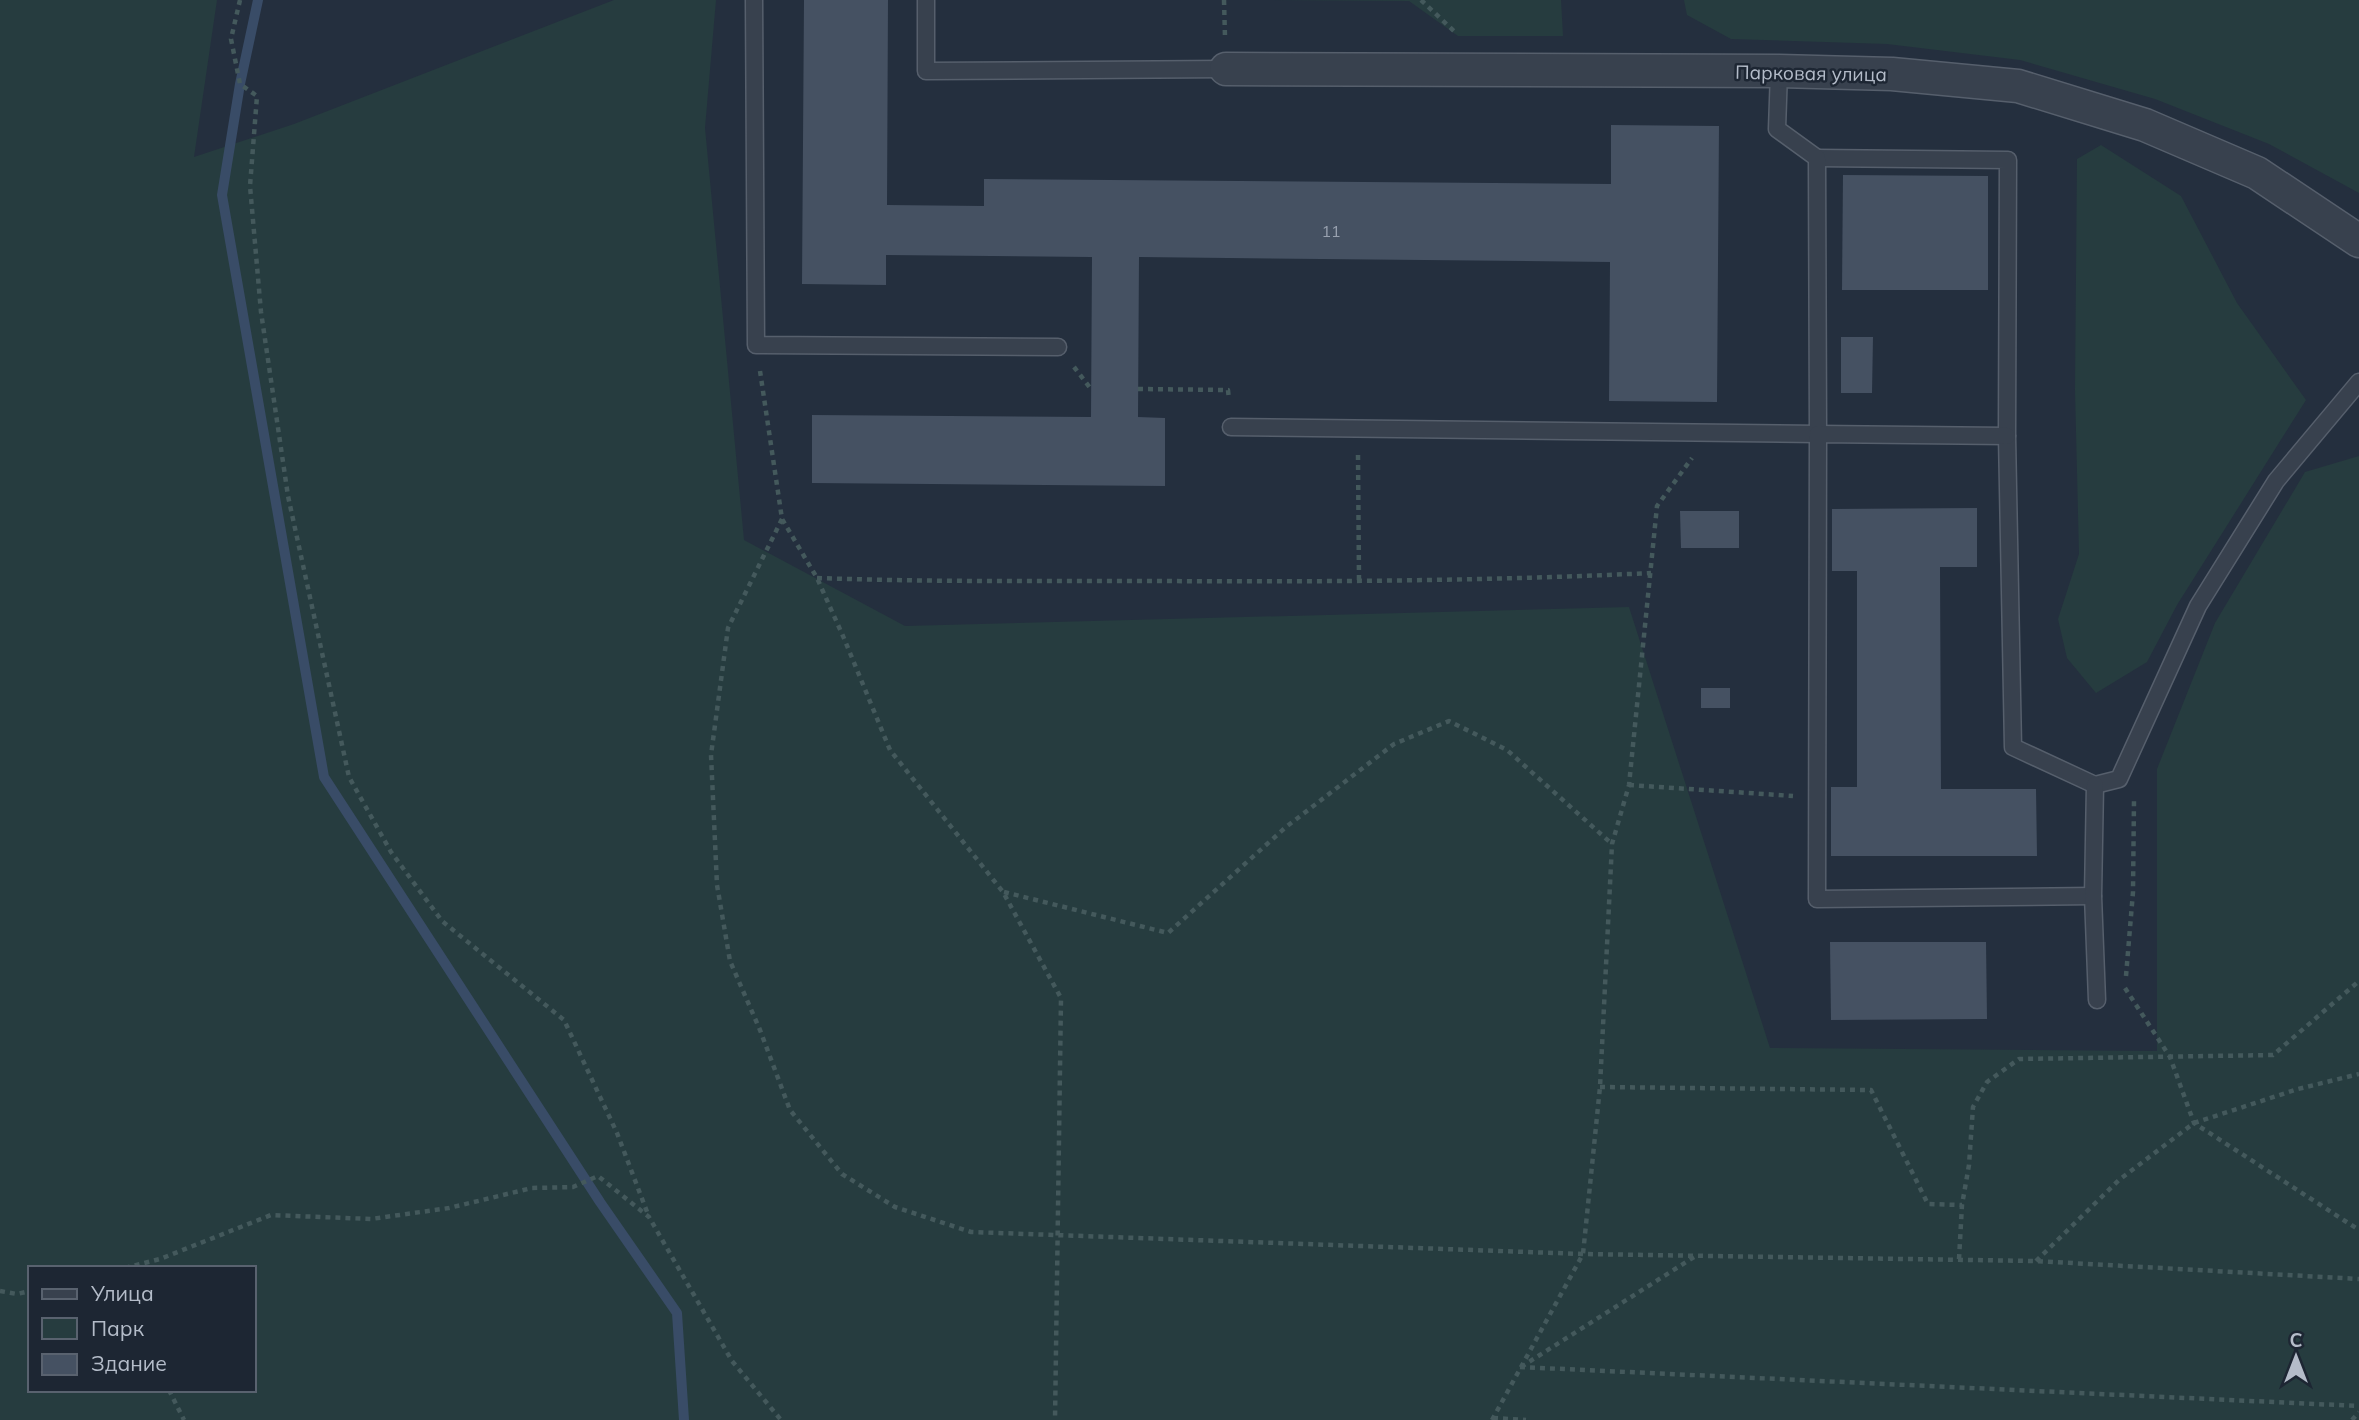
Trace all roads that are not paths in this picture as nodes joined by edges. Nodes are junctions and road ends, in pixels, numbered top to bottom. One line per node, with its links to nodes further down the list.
1 (754, 0): 7 (lane)
2 (926, 0): 3 (lane)
3 (1226, 69): 4 (street, Парковая улица)
4 (1779, 71): 5 (lane); 6 (street, Парковая улица)
5 (1817, 158): 10 (lane); 11 (lane)
6 (2359, 241)
7 (1058, 347)
8 (2359, 382): 12 (lane)
9 (1231, 427): 10 (lane)
10 (1818, 434): 11 (lane); 13 (lane)
11 (2007, 436): 12 (lane)
12 (2095, 785): 13 (lane)
13 (2093, 896): 14 (lane)
14 (2097, 1000)

